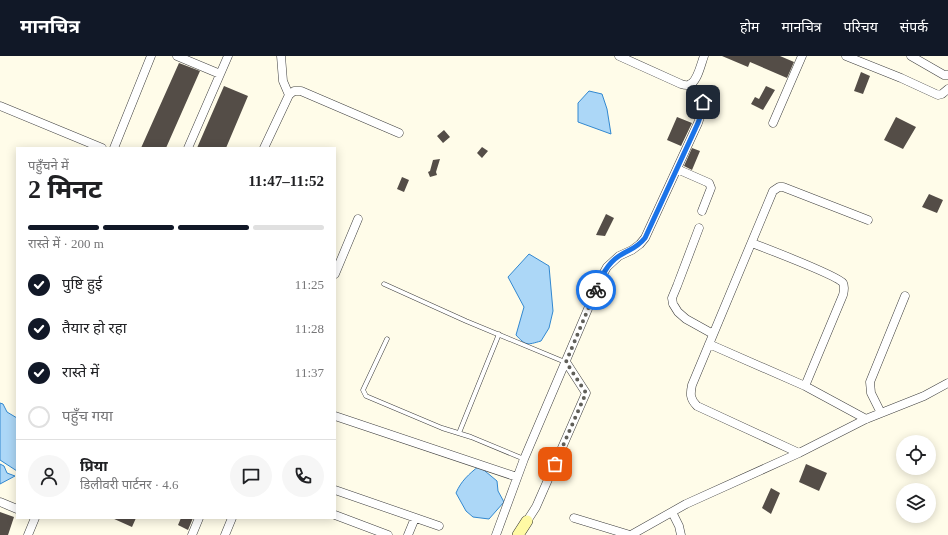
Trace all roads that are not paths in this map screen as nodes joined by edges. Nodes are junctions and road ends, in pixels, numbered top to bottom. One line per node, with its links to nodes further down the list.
1 (151, 56): 19 (street)
2 (177, 56): 10 (street)
3 (228, 56): 10 (street)
4 (282, 56): 14 (street)
5 (619, 56): 12 (street)
6 (704, 56): 12 (street)
7 (802, 56): 16 (street)
8 (846, 56): 13 (street)
9 (911, 56): 11 (street)
10 (220, 74): 20 (street)
11 (947, 77)
12 (690, 84): 22 (street)
13 (948, 89)
14 (289, 95): 17 (street); 21 (street)
15 (0, 106): 18 (street)
16 (773, 123)
17 (399, 133)
18 (100, 147)
19 (114, 147)
20 (188, 147)
21 (264, 147)
22 (677, 169): 23 (street); 35 (street)
23 (702, 211)
24 (358, 219): 28 (street)
25 (868, 220): 27 (street)
26 (699, 228): 32 (street)
27 (752, 243): 32 (street); 37 (street)
28 (337, 263)
29 (384, 284): 31 (lane)
30 (906, 296): 38 (street)
31 (499, 334): 35 (lane); 41 (lane)
32 (714, 334): 34 (street)
33 (387, 339): 41 (lane)
34 (709, 344): 37 (street); 42 (street)
35 (566, 362): 43 (street); 55 (street)
36 (948, 383): 38 (street)
37 (805, 386): 40 (street)
38 (881, 413): 40 (street)
39 (336, 416): 44 (street)
40 (866, 419): 42 (street)
41 (459, 434): 43 (lane)
42 (800, 453): 48 (street)
43 (524, 459): 44 (street)
44 (517, 477): 62 (street)
45 (336, 490): 50 (street)
46 (0, 502): 47 (street)
47 (16, 509)
48 (672, 512): 65 (street); 66 (street)
49 (336, 515): 60 (street)
50 (415, 518): 56 (street); 61 (street)
51 (574, 518): 65 (street)
52 (36, 519): 57 (street)
53 (199, 519): 58 (street)
54 (232, 519): 59 (street)
55 (527, 521): 63 (street); 64 (street)
56 (440, 526)
57 (28, 535)
58 (192, 535)
59 (225, 535)
60 (388, 535)
61 (408, 535)
62 (496, 535)
63 (518, 535)
64 (529, 535)
65 (630, 535)
66 (681, 535)

